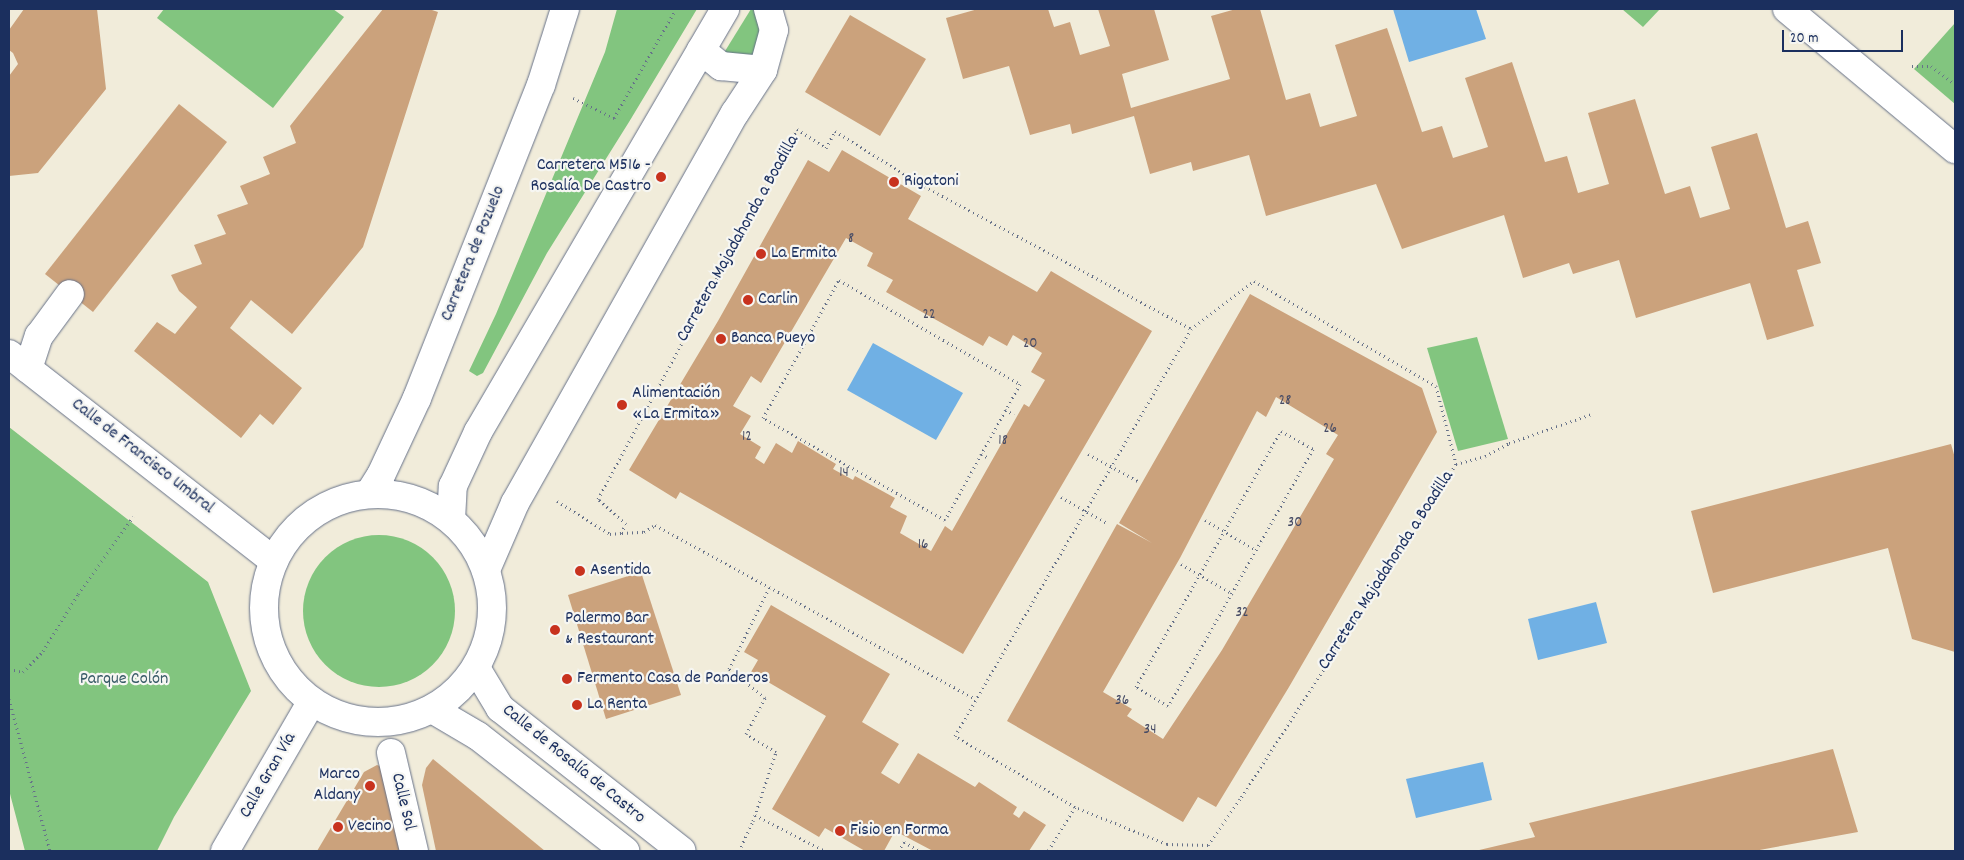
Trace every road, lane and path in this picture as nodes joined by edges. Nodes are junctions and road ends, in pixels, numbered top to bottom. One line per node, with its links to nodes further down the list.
1 (565, 9): 24 (street, Carretera de Pozuelo)
2 (676, 9): 10 (path)
3 (726, 9): 6 (street)
4 (768, 9): 8 (street)
5 (1788, 9): 11 (street)
6 (701, 50): 8 (street); 29 (street)
7 (1909, 66): 9 (path)
8 (763, 70): 37 (street)
9 (1955, 84)
10 (573, 98)
11 (1955, 149)
12 (70, 294): 14 (street)
13 (1191, 329): 21 (path, Carretera Majadahonda a Boadilla); 22 (path, Carretera Majadahonda a Boadilla); 33 (path, Carretera Majadahonda a Boadilla)
14 (18, 361): 35 (street, Calle de Francisco Umbral)
15 (1005, 410): 16 (path); 18 (path); 18 (path)
16 (1014, 414)
17 (1592, 414): 21 (path)
18 (981, 454): 20 (path)
19 (1088, 454): 22 (path)
20 (989, 458)
21 (1456, 464): 48 (path, Carretera Majadahonda a Boadilla)
22 (1112, 466): 23 (path); 27 (path, Carretera Majadahonda a Boadilla)
23 (1138, 482)
24 (369, 494): 29 (street); 35 (street)
25 (1061, 497): 27 (path)
26 (557, 501): 33 (path)
27 (1085, 511): 31 (path); 44 (path, Carretera Majadahonda a Boadilla)
28 (133, 517): 42 (path)
29 (451, 520): 37 (street)
30 (1205, 520): 32 (path)
31 (1108, 523)
32 (1224, 532): 34 (path); 34 (path); 38 (path)
33 (621, 533): 39 (path)
34 (1256, 550): 40 (path)
35 (274, 561): 45 (street)
36 (1182, 564): 38 (path)
37 (486, 570): 41 (street)
38 (1200, 574): 40 (path); 40 (path)
39 (770, 586): 44 (path); 49 (path)
40 (1233, 594)
41 (476, 668): 46 (street); 54 (street, Calle de Rosalía de Castro)
42 (9, 669)
43 (9, 699): 50 (path)
44 (975, 699): 48 (path, Carretera Majadahonda a Boadilla)
45 (312, 700): 46 (street); 51 (street, Calle Gran Vía)
46 (432, 709): 53 (street, Calle de Rosalía de Castro)
47 (391, 753): 52 (street, Calle Sol)
48 (1075, 807): 59 (path)
49 (755, 815): 55 (path); 56 (path)
50 (50, 851)
51 (225, 851)
52 (414, 851)
53 (625, 851)
54 (682, 851)
55 (739, 851)
56 (825, 851)
57 (898, 851): 58 (path)
58 (920, 851)
59 (1048, 851)

